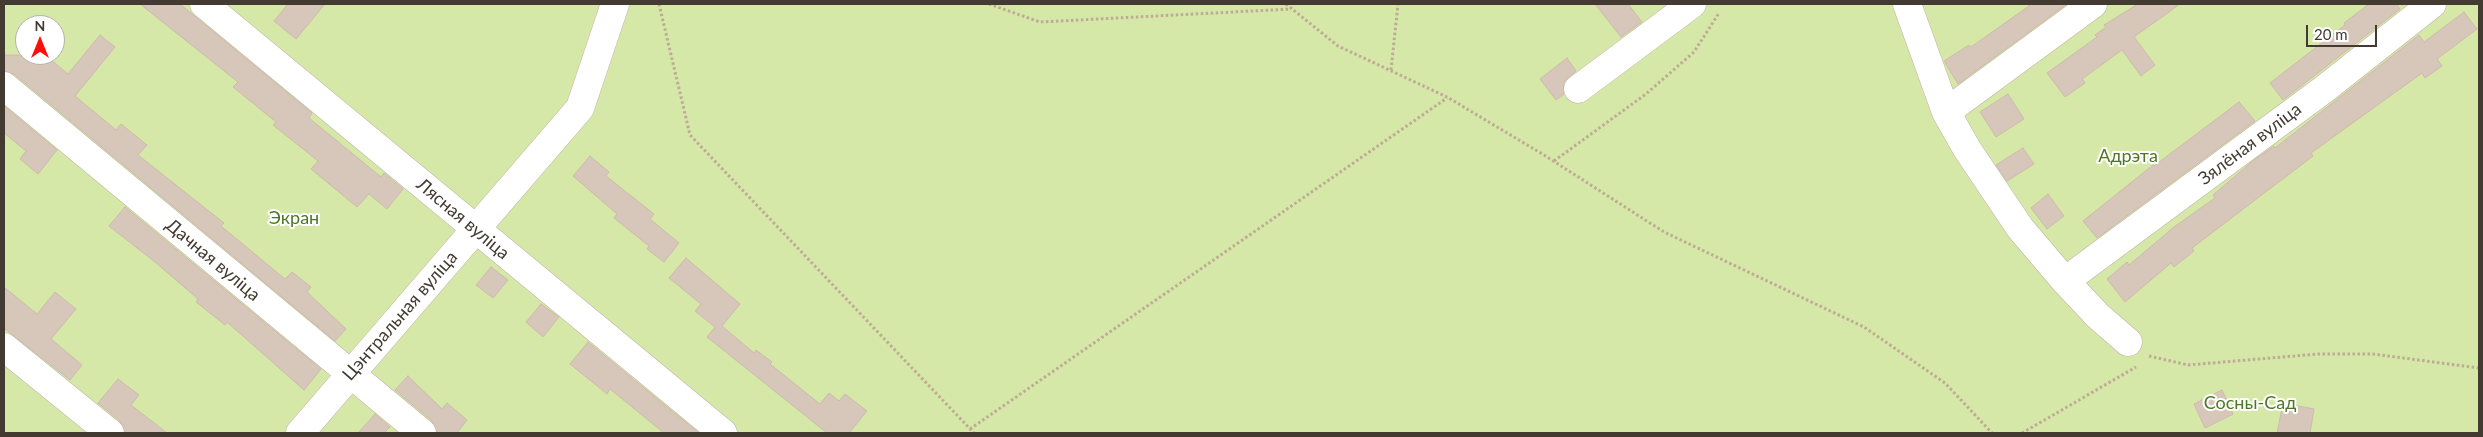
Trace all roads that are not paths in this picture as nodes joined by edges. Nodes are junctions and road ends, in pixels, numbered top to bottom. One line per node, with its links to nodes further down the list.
1 (204, 4): 10 (street, Лясная вуліца)
2 (615, 4): 10 (street, Цэнтральная вуліца)
3 (1692, 4): 8 (street)
4 (1907, 4): 9 (street)
5 (2093, 4): 9 (street)
6 (2432, 4): 11 (street, Зялёная вуліца)
7 (4, 86): 14 (street, Дачная вуліца)
8 (1578, 89)
9 (1946, 112): 11 (street)
10 (476, 229): 14 (street, Цэнтральная вуліца); 18 (street, Лясная вуліца)
11 (2065, 281): 12 (street)
12 (2128, 342)
13 (4, 347): 15 (street)
14 (350, 373): 16 (street, Цэнтральная вуліца); 17 (street, Дачная вуліца)
15 (110, 433)
16 (300, 433)
17 (422, 433)
18 (723, 433)

